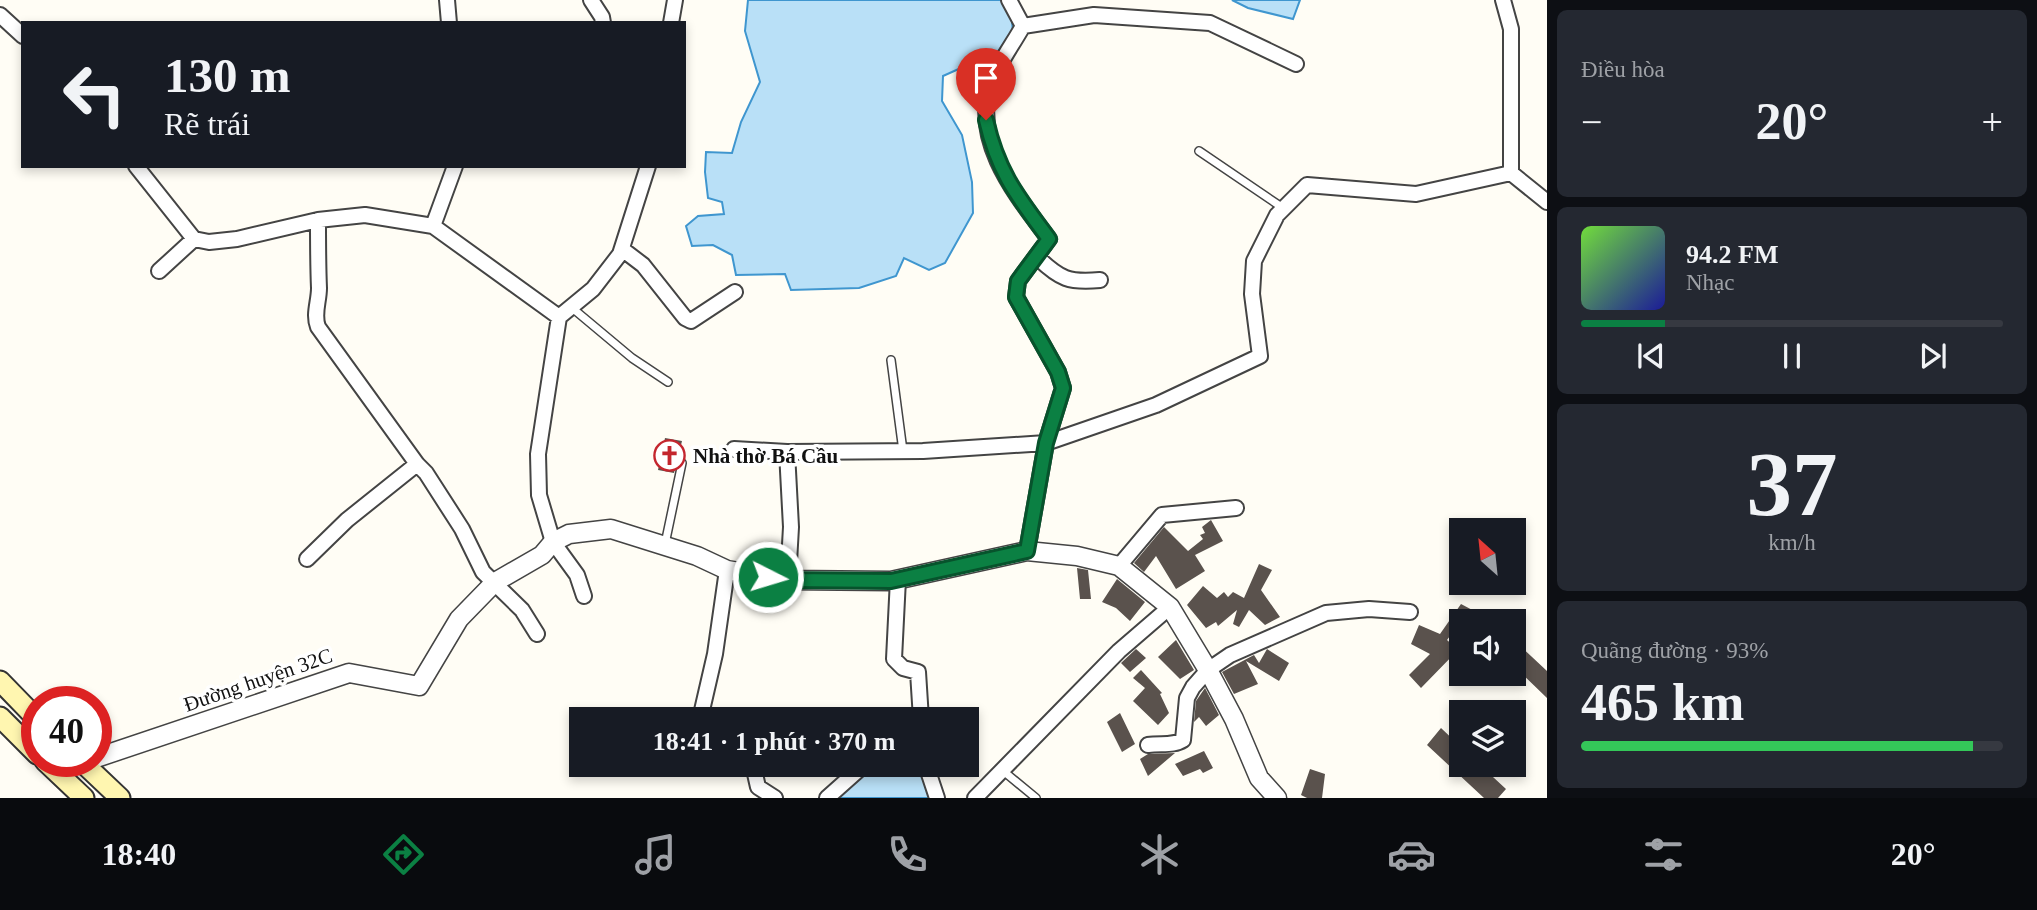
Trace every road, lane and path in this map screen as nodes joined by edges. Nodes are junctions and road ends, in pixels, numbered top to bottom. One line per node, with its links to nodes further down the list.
1 (447, 0): 7 (street)
2 (591, 0): 8 (street)
3 (675, 0): 9 (street)
4 (1009, 0): 10 (street)
5 (1503, 0): 17 (street)
6 (0, 15): 11 (street)
7 (449, 21)
8 (603, 21)
9 (671, 21)
10 (1023, 26): 12 (street); 24 (street)
11 (21, 34)
12 (1296, 64)
13 (1199, 151): 19 (lane)
14 (138, 168): 22 (street)
15 (454, 168): 21 (street)
16 (647, 168): 23 (street)
17 (1511, 173): 18 (street); 19 (street)
18 (1547, 202)
19 (1283, 208): 32 (street)
20 (318, 220): 21 (street); 22 (street); 37 (street)
21 (433, 226): 29 (street)
22 (194, 239): 25 (street)
23 (622, 248): 27 (street); 28 (street)
24 (1038, 258): 26 (street); 32 (street)
25 (159, 271)
26 (1100, 280)
27 (735, 292)
28 (571, 307): 29 (street); 31 (lane)
29 (559, 317): 39 (street)
30 (891, 360): 34 (lane)
31 (668, 382)
32 (1046, 443): 34 (street); 41 (street)
33 (734, 449): 35 (street)
34 (903, 451): 35 (street)
35 (787, 452): 46 (street)
36 (682, 463): 40 (lane)
37 (416, 464): 42 (street); 47 (street)
38 (1236, 508): 43 (street)
39 (553, 542): 40 (street, Đường huyện 32C); 47 (street, Đường huyện 32C); 48 (street)
40 (664, 546): 44 (street, Đường huyện 32C)
41 (1027, 551): 43 (street, Đường huyện 32C); 45 (street, Đường huyện 32C)
42 (307, 559)
43 (1119, 566): 49 (street, Đường huyện 32C)
44 (727, 570): 46 (street, Đường huyện 32C); 55 (street)
45 (898, 579): 46 (street, Đường huyện 32C); 56 (street)
46 (788, 580)
47 (495, 582): 51 (street); 60 (street, Đường huyện 32C)
48 (584, 596)
49 (1170, 607): 52 (street, Đường huyện 32C); 61 (street)
50 (1410, 612): 52 (street)
51 (537, 634)
52 (1208, 670): 59 (street); 74 (street, Đường huyện 32C)
53 (0, 681): 54 (main road)
54 (21, 703)
55 (703, 707)
56 (920, 707)
57 (0, 718): 58 (main road)
58 (21, 738)
59 (1149, 745)
60 (112, 753)
61 (1002, 769): 72 (street); 73 (lane)
62 (62, 777): 67 (main road)
63 (101, 777): 68 (main road)
64 (756, 777): 69 (street)
65 (851, 777): 70 (street)
66 (930, 777): 71 (street)
67 (84, 798)
68 (120, 798)
69 (775, 798)
70 (827, 798)
71 (937, 798)
72 (975, 798)
73 (1036, 798)
74 (1278, 798)

